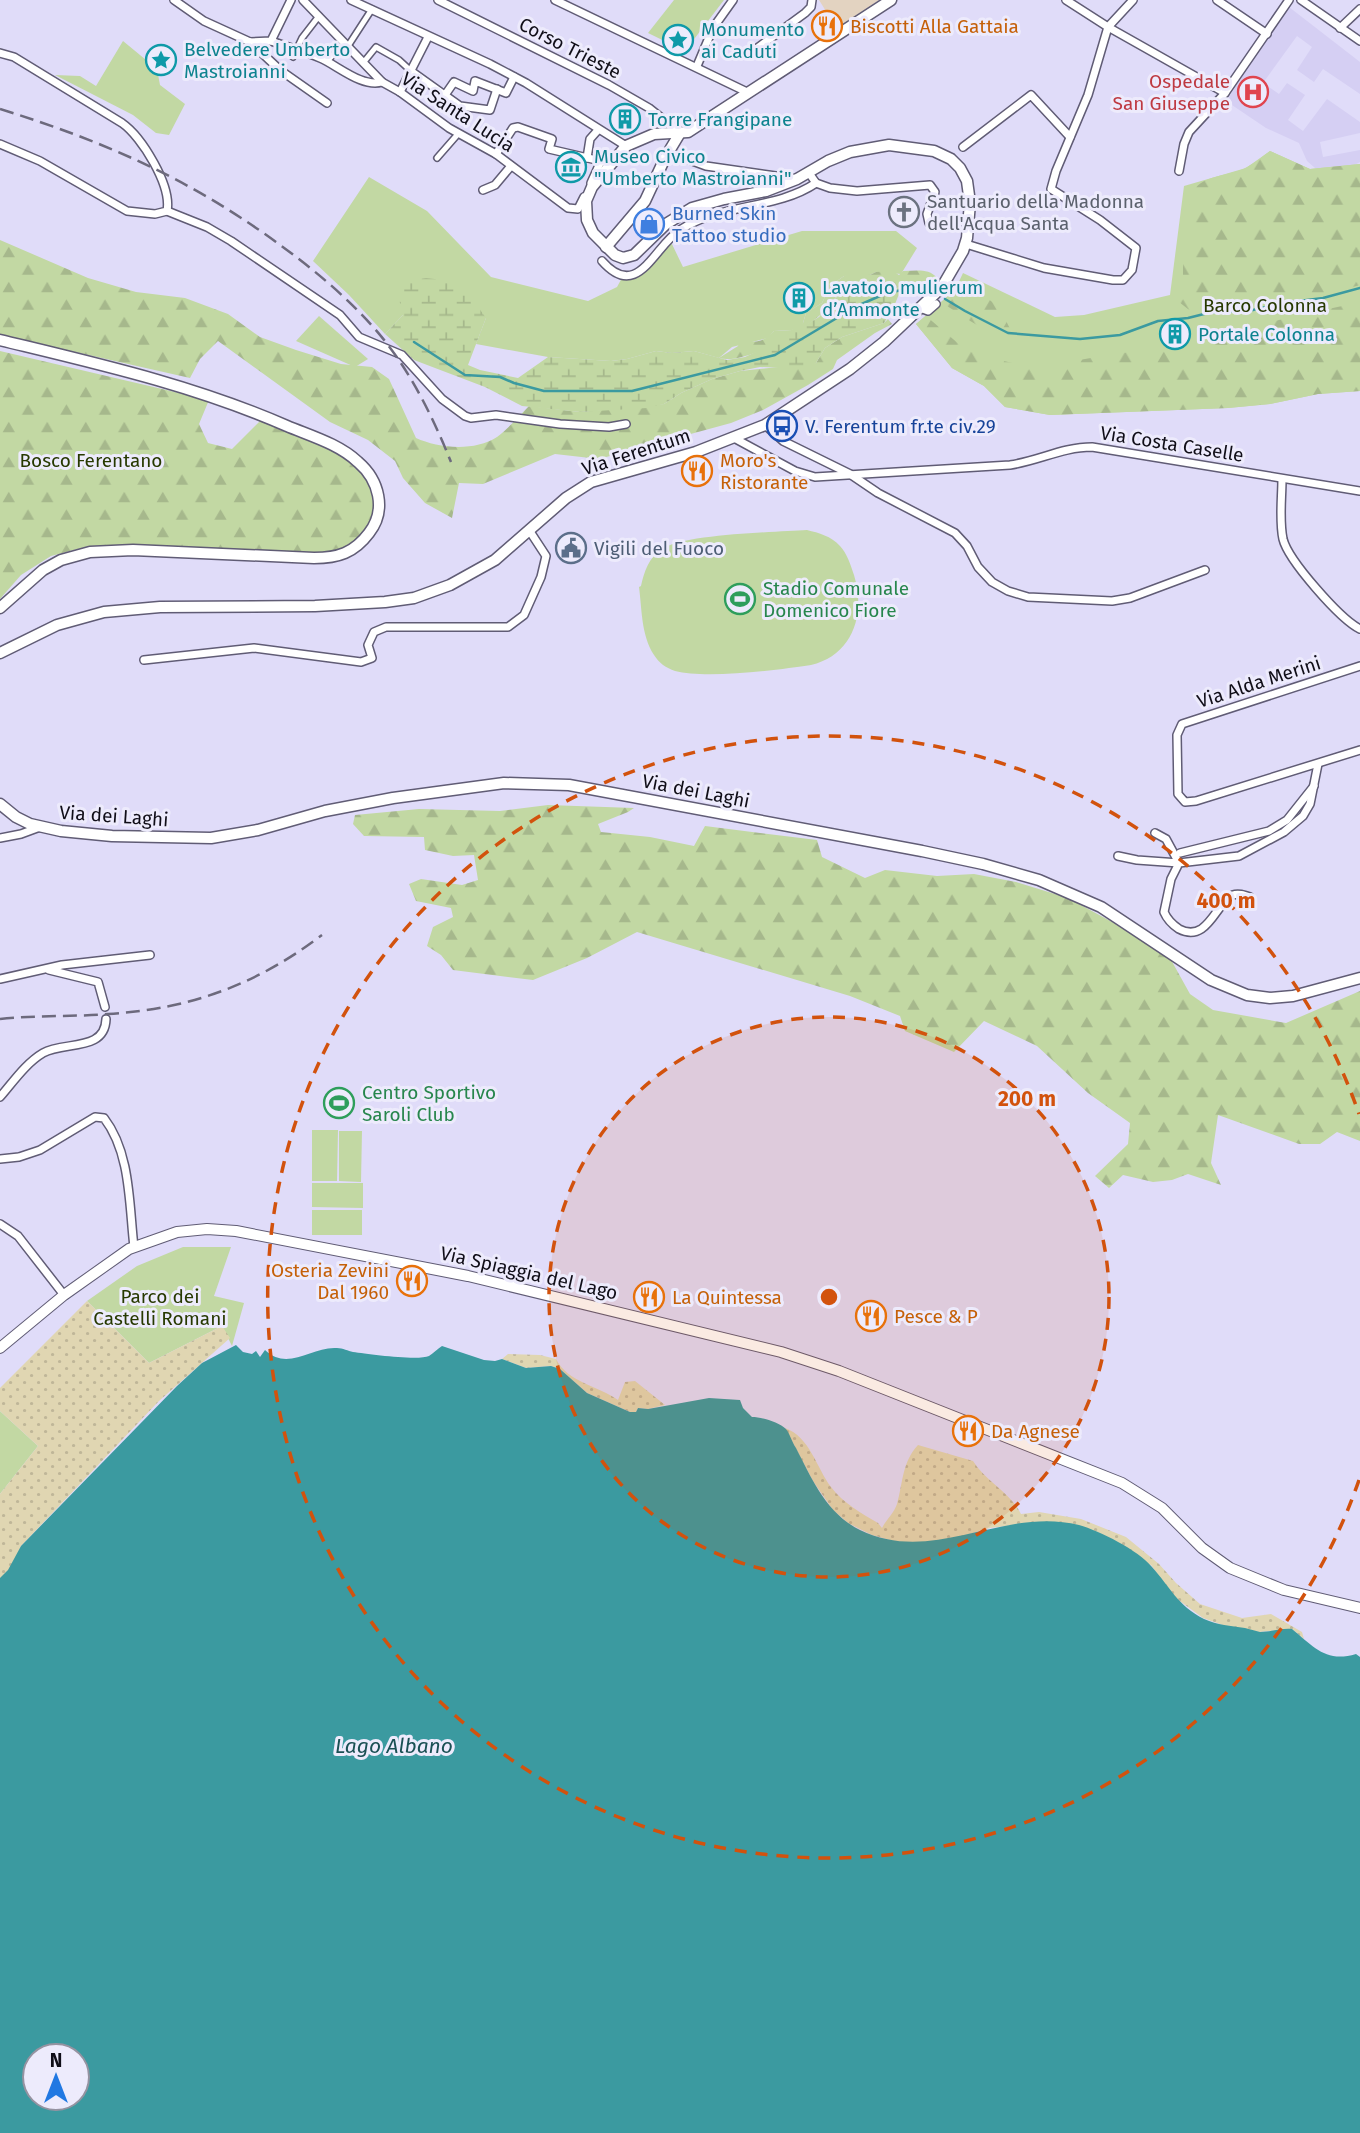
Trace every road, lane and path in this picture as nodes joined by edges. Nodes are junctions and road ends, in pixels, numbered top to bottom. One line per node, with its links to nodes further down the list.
1 (174, 0): 25 (street)
2 (303, 0): 18 (street, Via Santa Lucia)
3 (351, 0): 16 (street)
4 (438, 0): 15 (street, Corso Trieste)
5 (555, 0): 32 (street)
6 (733, 0): 32 (street)
7 (811, 0): 27 (street)
8 (891, 0): 38 (main road)
9 (1066, 0): 19 (street)
10 (1133, 0): 19 (street)
11 (1217, 0): 21 (street)
12 (1289, 0): 21 (street)
13 (1301, 0): 20 (street)
14 (290, 1): 23 (street)
15 (447, 2): 43 (street, Corso Trieste)
16 (372, 9): 22 (street); 26 (street)
17 (1360, 9): 20 (street)
18 (319, 16): 26 (street, Via Santa Lucia); 29 (street)
19 (1108, 27): 39 (street); 45 (street)
20 (1340, 28): 24 (street)
21 (1267, 34): 39 (street)
22 (428, 37): 33 (street); 34 (street)
23 (271, 41): 25 (street); 29 (street)
24 (1360, 41)
25 (250, 42): 41 (street)
26 (346, 45): 30 (street); 31 (street, Via Santa Lucia)
27 (756, 50)
28 (0, 53): 60 (street)
29 (295, 53): 30 (street)
30 (327, 61): 35 (street)
31 (363, 63): 33 (street); 35 (street, Via Santa Lucia)
32 (698, 64): 38 (street)
33 (411, 71): 37 (street); 40 (street)
34 (514, 77): 36 (street); 42 (street)
35 (382, 82): 37 (street, Via Santa Lucia)
36 (497, 89): 40 (street); 40 (street)
37 (400, 92): 44 (street, Via Santa Lucia)
38 (750, 93): 43 (main road)
39 (1225, 93): 55 (street)
40 (445, 95)
41 (327, 103)
42 (598, 130): 47 (street); 52 (street)
43 (680, 133): 47 (main road); 49 (main road)
44 (458, 134): 50 (street, Via Santa Lucia); 51 (street)
45 (1070, 138): 48 (street); 62 (street)
46 (0, 144): 60 (street)
47 (626, 146): 53 (main road)
48 (963, 146)
49 (668, 152): 57 (street); 63 (main road)
50 (496, 155): 52 (street); 54 (street, Via Santa Lucia)
51 (437, 158)
52 (587, 158): 53 (street)
53 (607, 161): 54 (street, Via Santa Lucia); 63 (main road)
54 (511, 166): 59 (street)
55 (1179, 170)
56 (809, 173): 57 (main road, Via Ferentum); 58 (street); 62 (main road, Via Ferentum)
57 (797, 179): 63 (main road, Via Ferentum)
58 (816, 183): 61 (street); 64 (street)
59 (483, 190)
60 (167, 211): 68 (street)
61 (929, 223)
62 (966, 244): 66 (main road, Via Ferentum)
63 (606, 247)
64 (602, 261)
65 (936, 304): 66 (street)
66 (920, 309): 69 (main road, Via Ferentum)
67 (0, 340): 76 (main road)
68 (626, 424)
69 (765, 425): 70 (main road, Via Ferentum); 71 (street)
70 (734, 438): 71 (street, Via Costa Caselle); 74 (main road, Via Ferentum)
71 (850, 474): 72 (street, Via Costa Caselle); 75 (street)
72 (1282, 479): 73 (street, Via Costa Caselle); 77 (street)
73 (1360, 491)
74 (529, 530): 78 (main road, Via Ferentum); 81 (street)
75 (1205, 570)
76 (2, 607)
77 (1360, 629)
78 (13, 646): 79 (main road); 80 (main road, Via Ferentum)
79 (0, 647)
80 (0, 653)
81 (144, 660)
82 (1360, 666): 84 (street, Via Alda Merini)
83 (1360, 750): 84 (street, Via Alda Merini)
84 (1318, 764): 85 (street)
85 (1315, 786): 90 (street); 92 (street)
86 (0, 804): 87 (main road, Via dei Laghi)
87 (40, 827): 89 (street); 96 (main road, Via dei Laghi)
88 (1155, 833): 92 (street)
89 (0, 838)
90 (1180, 853)
91 (1118, 856): 92 (street)
92 (1179, 863): 93 (street)
93 (1250, 897)
94 (150, 955): 95 (street)
95 (42, 969): 97 (street); 98 (street)
96 (1360, 978)
97 (0, 979)
98 (105, 1007)
99 (106, 1019): 100 (street)
100 (0, 1097)
101 (0, 1159): 103 (street)
102 (0, 1224): 104 (street)
103 (134, 1247): 104 (street, Via Spiaggia del Lago); 106 (street, Via Spiaggia del Lago)
104 (64, 1294): 105 (street, Via Spiaggia del Lago)
105 (0, 1348)
106 (1360, 1608)

